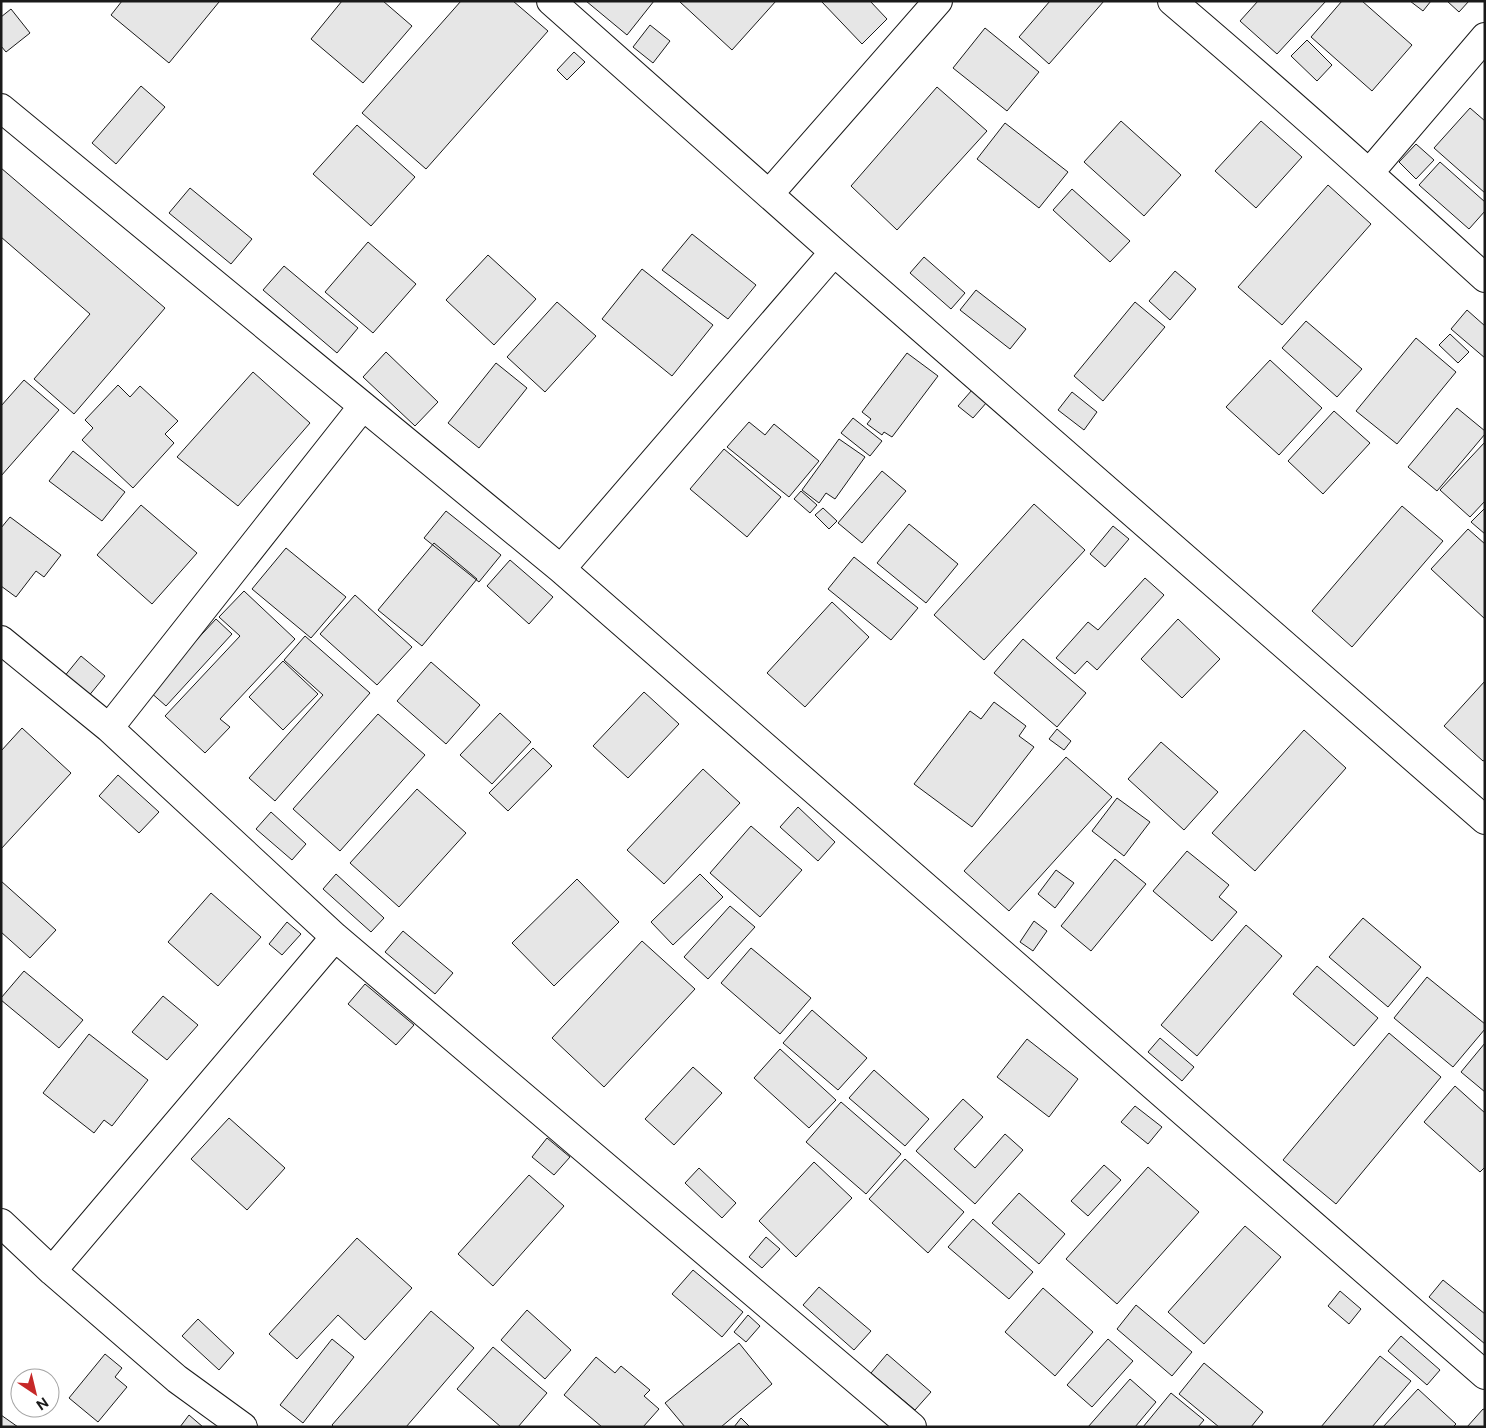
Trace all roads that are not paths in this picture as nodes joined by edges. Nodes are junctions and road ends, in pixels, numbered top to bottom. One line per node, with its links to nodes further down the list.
1 (551, 1): 7 (street)
2 (938, 1): 7 (street)
3 (1172, 1): 6 (street)
4 (1485, 37): 6 (street)
5 (1, 108): 10 (street)
6 (1370, 172): 9 (street)
7 (769, 194): 8 (street)
8 (834, 252): 11 (street); 14 (street)
9 (1485, 278)
10 (363, 406): 11 (street); 13 (street)
11 (561, 569): 18 (street)
12 (1, 640): 13 (street)
13 (109, 728): 15 (street)
14 (1485, 820)
15 (335, 937): 17 (street); 20 (street)
16 (1, 1223): 17 (street)
17 (52, 1271): 19 (street)
18 (1485, 1375)
19 (243, 1427)
20 (912, 1427)

